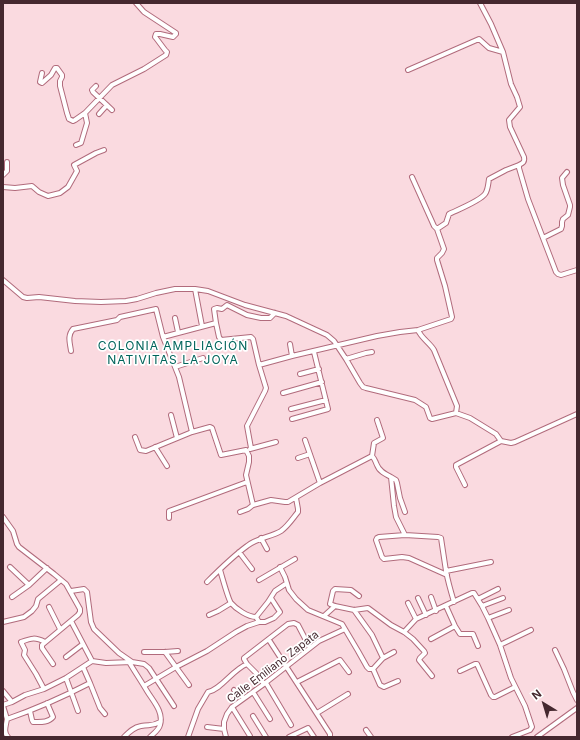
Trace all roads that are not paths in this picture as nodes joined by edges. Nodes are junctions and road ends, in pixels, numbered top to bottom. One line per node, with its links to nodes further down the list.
1 (136, 3): 7 (street)
2 (480, 3): 3 (street)
3 (503, 52): 4 (street); 15 (street)
4 (408, 70)
5 (42, 73): 10 (street)
6 (96, 86): 7 (street)
7 (99, 98): 8 (street); 10 (street)
8 (107, 105): 9 (street); 11 (street)
9 (112, 110)
10 (85, 113): 12 (street)
11 (99, 114)
12 (76, 145)
13 (104, 150): 19 (street)
14 (7, 162): 17 (street)
15 (519, 165): 20 (street); 21 (street)
16 (567, 172): 21 (street)
17 (3, 175)
18 (412, 177): 20 (street)
19 (3, 187)
20 (437, 229): 29 (street)
21 (543, 238): 22 (street)
22 (577, 270)
23 (3, 280): 24 (street)
24 (196, 289): 25 (street); 28 (street)
25 (275, 313): 27 (street); 33 (street)
26 (175, 318): 30 (street)
27 (216, 323): 28 (street); 40 (street)
28 (202, 326): 30 (street)
29 (418, 330): 33 (street); 48 (street)
30 (178, 332): 31 (street)
31 (163, 337): 34 (street); 41 (street)
32 (290, 344): 37 (street)
33 (337, 346): 35 (street); 39 (street)
34 (71, 351)
35 (314, 352): 37 (street); 42 (street)
36 (372, 352): 39 (street)
37 (292, 356): 40 (street)
38 (203, 358): 41 (street)
39 (346, 358): 48 (street)
40 (259, 365): 60 (street)
41 (175, 367): 53 (street)
42 (319, 370): 43 (street); 44 (street)
43 (300, 374)
44 (322, 382): 45 (street); 46 (street)
45 (284, 393)
46 (326, 400): 47 (street); 51 (street)
47 (291, 409)
48 (456, 413): 57 (street)
49 (577, 414): 57 (street)
50 (171, 415): 55 (street)
51 (292, 419)
52 (377, 420): 63 (street)
53 (192, 432): 55 (street); 61 (street)
54 (135, 437): 59 (street)
55 (177, 438): 59 (street)
56 (305, 440): 62 (street)
57 (501, 441): 69 (street)
58 (276, 442): 60 (street)
59 (155, 447): 65 (street)
60 (251, 448): 61 (street)
61 (246, 450): 67 (street)
62 (310, 454): 64 (street); 68 (street)
63 (372, 456): 66 (street); 68 (street)
64 (298, 458)
65 (167, 466)
66 (390, 477): 73 (street); 76 (street)
67 (247, 482): 71 (street); 75 (street)
68 (320, 483): 70 (street)
69 (464, 485)
70 (296, 498): 71 (street); 77 (street)
71 (253, 505): 72 (street)
72 (240, 512)
73 (406, 512)
74 (3, 517): 84 (street)
75 (169, 518)
76 (405, 535): 87 (street); 87 (street)
77 (261, 538): 78 (street); 79 (street)
78 (267, 549)
79 (239, 552): 85 (street); 86 (street)
80 (295, 559): 83 (street)
81 (491, 562): 87 (street)
82 (10, 567): 92 (street)
83 (280, 567): 89 (street); 91 (street)
84 (47, 568): 88 (street); 92 (street)
85 (252, 569)
86 (220, 570): 90 (street); 103 (street)
87 (446, 573): 102 (street)
88 (62, 580): 94 (street); 119 (street)
89 (259, 580)
90 (207, 582)
91 (287, 583): 98 (street); 115 (street)
92 (29, 585): 96 (street)
93 (498, 589): 100 (street)
94 (71, 591): 118 (street); 141 (street)
95 (359, 596): 105 (street)
96 (12, 597)
97 (431, 597): 111 (street)
98 (271, 598): 114 (street); 120 (street)
99 (418, 598): 113 (street)
100 (478, 598): 102 (street); 107 (street)
101 (502, 598): 107 (street)
102 (454, 602): 106 (street)
103 (231, 603): 112 (street); 114 (street)
104 (408, 603): 117 (street)
105 (335, 606): 109 (street); 115 (street)
106 (446, 606): 111 (street); 121 (street)
107 (482, 606): 116 (street)
108 (49, 607): 122 (street)
109 (354, 610): 125 (street); 139 (street)
110 (510, 610): 116 (street)
111 (436, 611): 113 (street)
112 (209, 615)
113 (426, 615): 117 (street)
114 (256, 616): 120 (street)
115 (324, 616): 123 (street)
116 (488, 618): 130 (street)
117 (416, 619): 125 (street)
118 (70, 621): 122 (street); 129 (street)
119 (3, 622)
120 (259, 622): 146 (street)
121 (455, 626): 126 (street); 131 (street)
122 (60, 629): 128 (street)
123 (345, 629): 132 (street, Calle Emiliano Zapata); 147 (street)
124 (531, 630): 130 (street)
125 (404, 632): 150 (street)
126 (431, 639)
127 (269, 640): 132 (street); 143 (street); 144 (street)
128 (45, 642): 142 (street); 160 (street)
129 (83, 644): 138 (street); 140 (street)
130 (500, 645): 159 (street)
131 (478, 646)
132 (310, 648): 144 (street, Calle Emiliano Zapata)
133 (555, 650): 167 (street)
134 (178, 651): 136 (street)
135 (144, 652): 136 (street)
136 (165, 652): 146 (street)
137 (394, 652): 139 (street)
138 (66, 657)
139 (383, 658): 147 (street)
140 (92, 661): 141 (street); 145 (street)
141 (130, 662): 152 (street); 158 (street)
142 (53, 664)
143 (247, 664): 156 (street); 190 (street)
144 (286, 666): 154 (street); 156 (street, Calle Emiliano Zapata)
145 (83, 667): 151 (street); 155 (street)
146 (176, 668): 152 (street); 157 (street)
147 (373, 669): 153 (street)
148 (460, 671): 159 (street)
149 (349, 672): 154 (street)
150 (432, 676)
151 (66, 678): 160 (street); 164 (street)
152 (156, 679): 158 (street); 171 (street)
153 (398, 681)
154 (297, 682): 176 (street)
155 (90, 683): 164 (street); 177 (street)
156 (265, 684): 163 (street, Calle Emiliano Zapata); 182 (street)
157 (189, 685)
158 (144, 686): 181 (street)
159 (514, 687): 197 (street)
160 (44, 689): 168 (street)
161 (234, 690): 166 (street)
162 (3, 691): 168 (street)
163 (254, 692): 166 (street, Calle Emiliano Zapata); 180 (street)
164 (71, 693): 169 (street); 175 (street)
165 (348, 694): 176 (street)
166 (244, 698): 172 (street, Calle Emiliano Zapata)
167 (577, 700)
168 (12, 702): 170 (street)
169 (47, 703): 174 (street); 174 (street)
170 (3, 706): 179 (street)
171 (174, 706)
172 (232, 707): 184 (street, Calle Emiliano Zapata); 186 (street)
173 (577, 708): 198 (street)
174 (30, 711): 179 (street)
175 (78, 711)
176 (317, 713): 195 (street)
177 (105, 714)
178 (253, 716): 192 (street)
179 (7, 719): 187 (street)
180 (270, 719)
181 (160, 722): 188 (street); 189 (street)
182 (291, 725)
183 (207, 727): 184 (street)
184 (224, 729): 191 (street)
185 (366, 730): 196 (street)
186 (250, 736)
187 (8, 737)
188 (124, 737)
189 (150, 737)
190 (188, 737)
191 (226, 737)
192 (266, 737)
193 (289, 737): 194 (street)
194 (314, 737)
195 (330, 737)
196 (371, 737)
197 (512, 737)
198 (537, 737)

